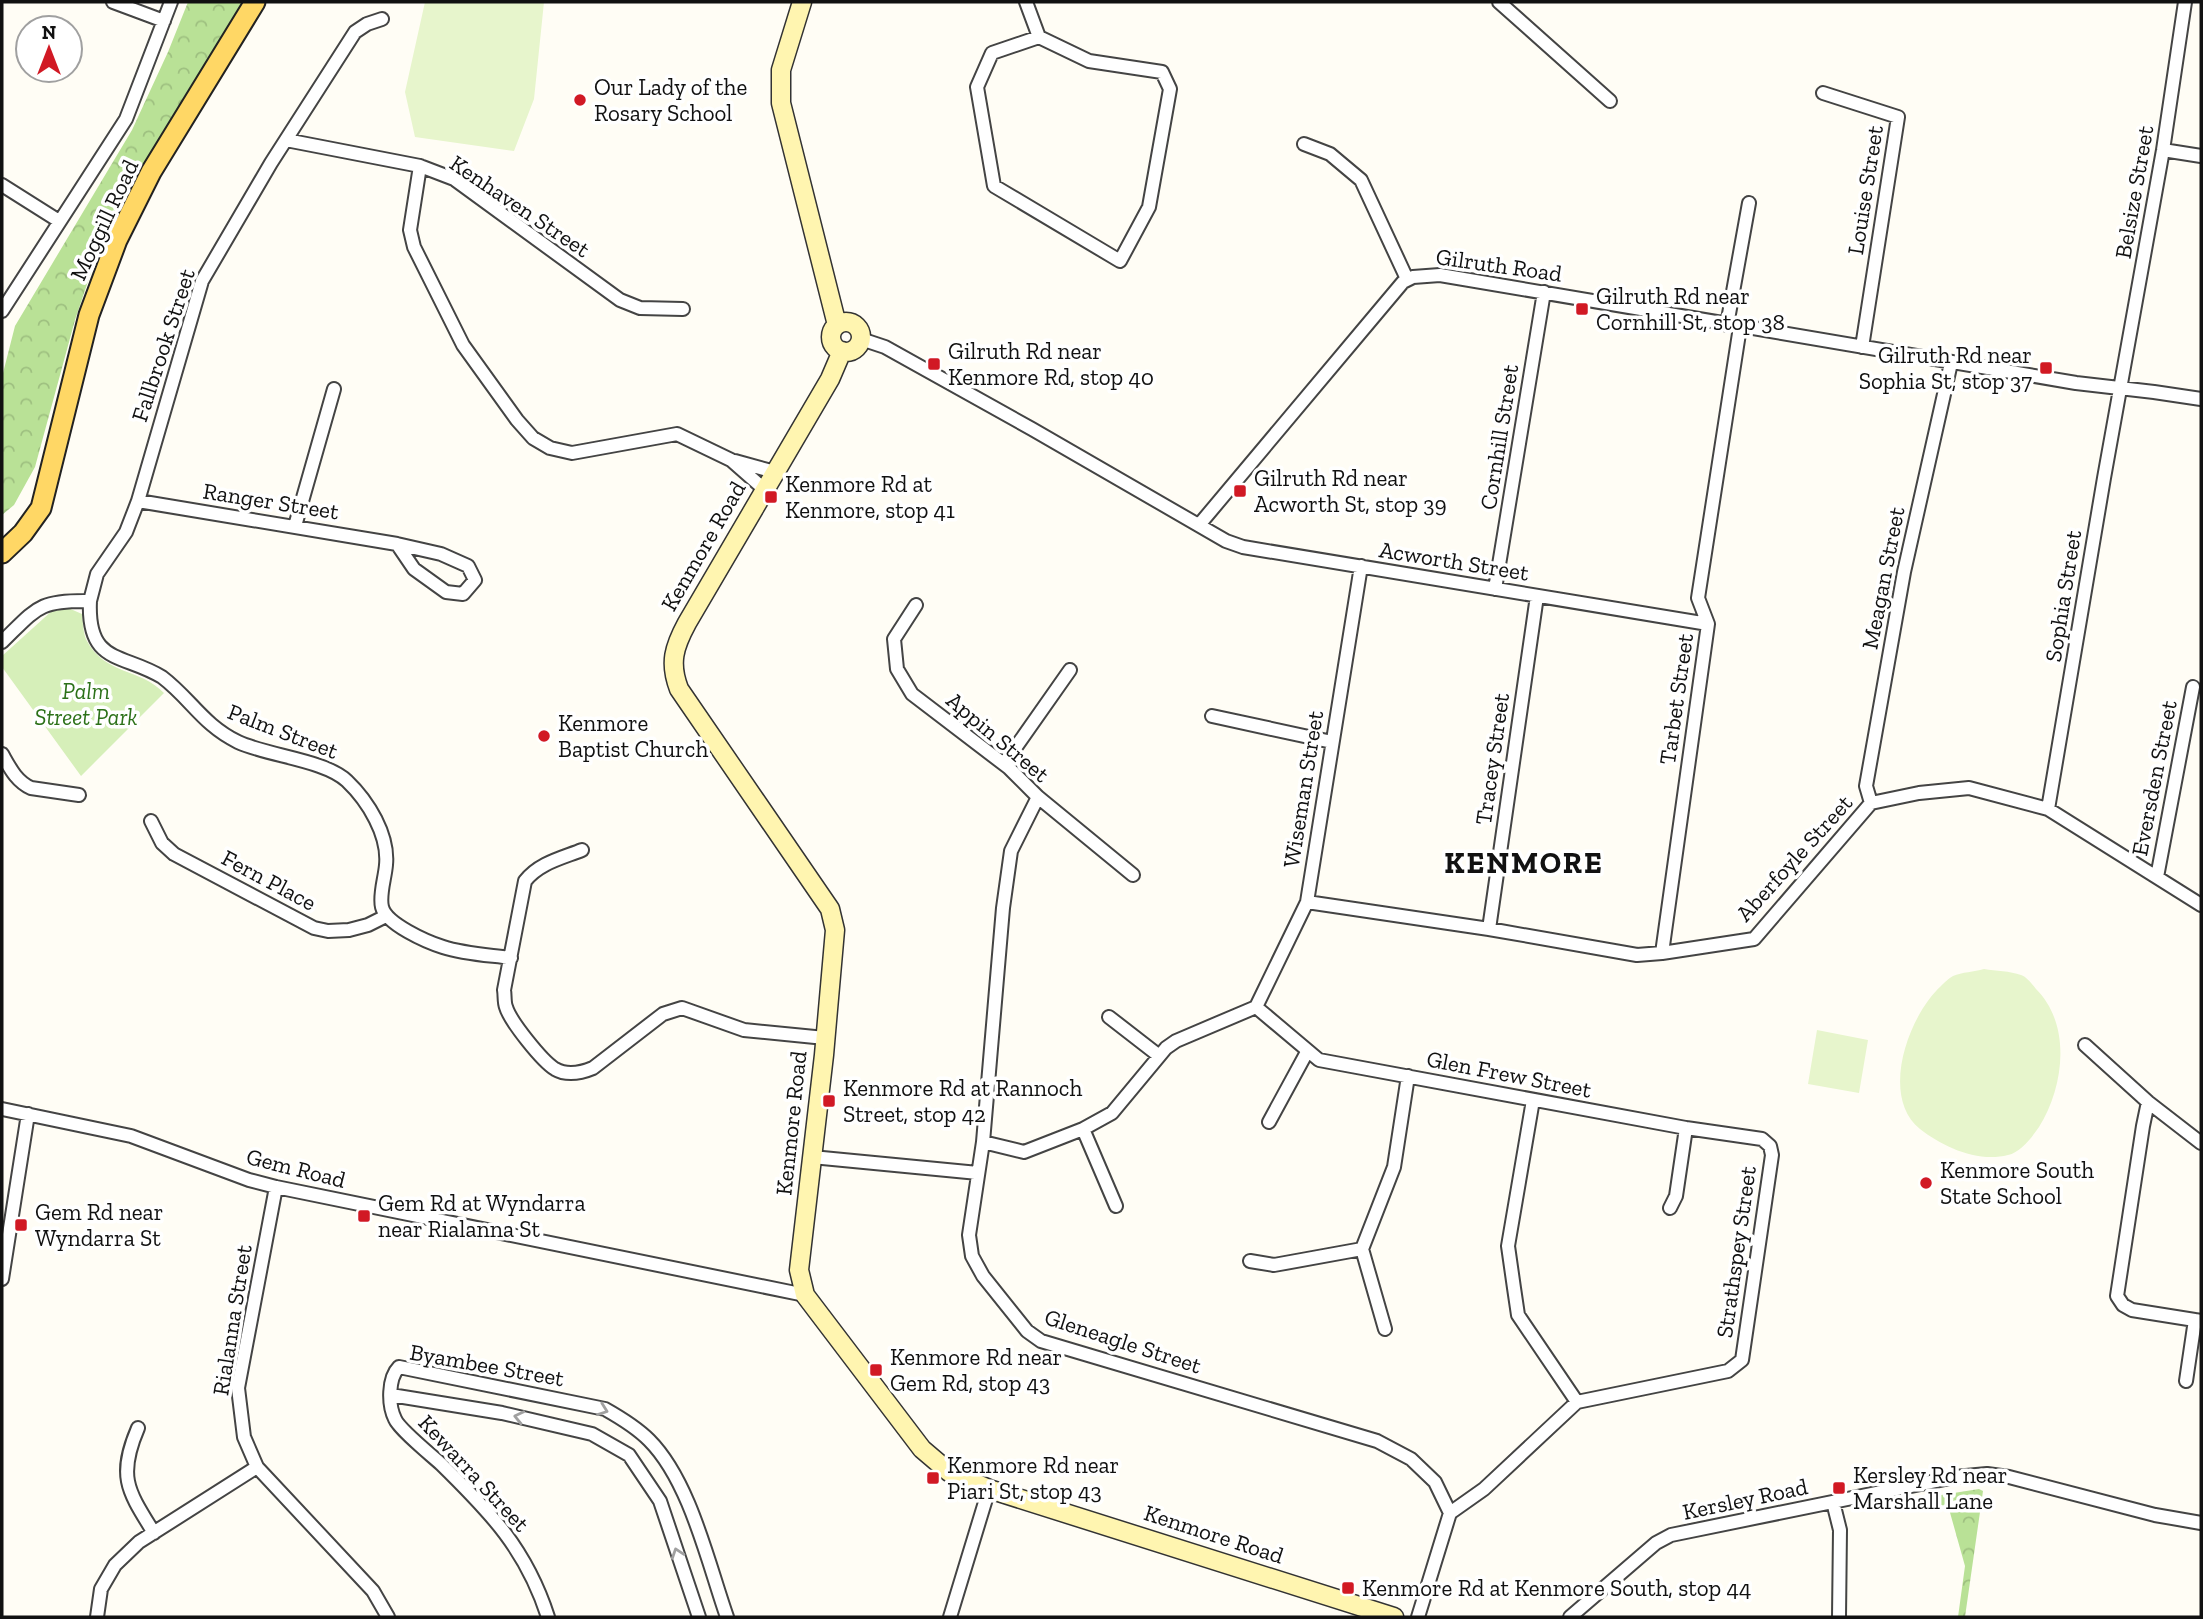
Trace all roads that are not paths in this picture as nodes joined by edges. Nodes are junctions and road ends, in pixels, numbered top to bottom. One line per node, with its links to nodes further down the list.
1 (113, 2): 9 (street)
2 (170, 2): 9 (street)
3 (255, 2): 36 (main road, Moggill Road)
4 (802, 2): 25 (street)
5 (1026, 2): 10 (street)
6 (1499, 2): 12 (street)
7 (2185, 2): 15 (street, Belsize Street)
8 (382, 19): 13 (street, Fallbrook Street)
9 (164, 21): 20 (street)
10 (1039, 37): 10 (street)
11 (1823, 93): 28 (street, Louise Street)
12 (1609, 101)
13 (286, 140): 17 (street, Kenhaven Street); 38 (street, Fallbrook Street)
14 (1304, 144): 21 (street)
15 (2163, 150): 16 (street); 32 (street, Belsize Street)
16 (2201, 156)
17 (420, 166): 23 (street, Kenhaven Street); 34 (street)
18 (2, 185): 20 (street)
19 (1749, 203): 26 (street, Tarbet Street)
20 (59, 221): 24 (street)
21 (1407, 279): 22 (street, Gilruth Road); 39 (street, Gilruth Road)
22 (1544, 292): 26 (street, Gilruth Road); 45 (street, Cornhill Street)
23 (683, 309)
24 (2, 311)
25 (837, 325): 27 (street); 29 (street)
26 (1733, 326): 28 (street, Gilruth Road); 49 (street, Tarbet Street)
27 (861, 340): 29 (street); 39 (street)
28 (1862, 347): 30 (street, Gilruth Road)
29 (842, 351): 35 (street, Kenmore Road)
30 (1951, 363): 32 (street, Gilruth Road); 59 (street, Meagan Street)
31 (334, 389): 40 (street)
32 (2121, 389): 33 (street, Gilruth Road); 60 (street, Sophia Street)
33 (2201, 399)
34 (731, 460): 35 (street); 37 (street)
35 (775, 472): 37 (street, Kenmore Road)
36 (48, 480): 41 (main road, Moggill Road); 43 (main road, Moggill Road)
37 (764, 489): 73 (street, Kenmore Road)
38 (138, 501): 40 (street, Ranger Street); 47 (street, Fallbrook Street)
39 (1199, 525): 44 (street, Acworth Street)
40 (295, 526): 42 (street, Ranger Street)
41 (2, 536)
42 (397, 544): 42 (street, Ranger Street)
43 (2, 554)
44 (1361, 566): 45 (street, Acworth Street); 54 (street, Wiseman Street)
45 (1495, 589): 46 (street, Acworth Street)
46 (1537, 596): 49 (street, Acworth Street); 68 (street, Tracey Street)
47 (90, 601): 50 (street); 67 (street, Palm Street)
48 (916, 605): 56 (street, Appin Street)
49 (1708, 624): 69 (street, Tarbet Street)
50 (2, 642)
51 (1070, 670): 56 (street)
52 (2193, 687): 64 (street, Eversden Street)
53 (1212, 716): 54 (street)
54 (1332, 742): 65 (street, Wiseman Street)
55 (2, 754): 57 (street)
56 (1004, 764): 58 (street, Appin Street)
57 (79, 795)
58 (1038, 797): 63 (street, Appin Street); 85 (street, Gleneagle Street)
59 (1871, 803): 60 (street, Aberfoyle Street); 69 (street, Aberfoyle Street)
60 (2049, 809): 64 (street, Aberfoyle Street)
61 (151, 821): 67 (street, Fern Place)
62 (582, 850): 70 (street)
63 (1133, 875)
64 (2157, 877): 66 (street, Aberfoyle Street)
65 (1307, 902): 68 (street, Aberfoyle Street); 71 (street, Wiseman Street)
66 (2201, 905)
67 (386, 916): 70 (street)
68 (1489, 929): 69 (street, Aberfoyle Street)
69 (1662, 953)
70 (511, 958): 73 (street)
71 (1256, 1007): 75 (street, Glen Frew Street); 76 (street)
72 (1109, 1017): 76 (street)
73 (825, 1038): 88 (street, Kenmore Road)
74 (2085, 1045): 79 (street)
75 (1307, 1052): 77 (street, Glen Frew Street); 82 (street)
76 (1158, 1055): 84 (street)
77 (1408, 1076): 78 (street, Glen Frew Street); 93 (street)
78 (1533, 1100): 83 (street, Glen Frew Street); 101 (street)
79 (2148, 1102): 86 (street); 97 (street)
80 (2, 1109): 81 (street, Gem Road)
81 (28, 1114): 90 (street, Gem Road); 95 (street)
82 (1269, 1122)
83 (1686, 1128): 87 (street, Glen Frew Street); 92 (street)
84 (1083, 1129): 85 (street); 91 (street)
85 (983, 1142): 89 (street, Gleneagle Street)
86 (2201, 1143)
87 (1770, 1146): 101 (street, Strathspey Street)
88 (812, 1157): 89 (street); 96 (street, Kenmore Road)
89 (978, 1173): 106 (street, Gleneagle Street)
90 (276, 1187): 96 (street, Gem Road); 103 (street, Rialanna Street)
91 (1116, 1206)
92 (1670, 1208)
93 (1362, 1249): 94 (street); 98 (street)
94 (1250, 1261)
95 (2, 1279)
96 (805, 1295): 104 (street, Kenmore Road)
97 (2198, 1321): 99 (street)
98 (1385, 1329)
99 (2186, 1381)
100 (391, 1395): 111 (street, Kewarra Street); 112 (street, Byambee Street, one-way to 100); 113 (street, Byambee Street, one-way to 113)
101 (1577, 1402): 106 (street)
102 (138, 1428): 108 (street)
103 (257, 1468): 108 (street); 110 (street, Rialanna Street)
104 (989, 1489): 114 (street); 115 (street, Kenmore Road)
105 (1833, 1502): 107 (street, Kersley Road); 117 (street, Kersley Road); 118 (street)
106 (1450, 1513): 116 (street)
107 (2201, 1523)
108 (154, 1533): 109 (street)
109 (97, 1617)
110 (388, 1617)
111 (548, 1617)
112 (699, 1617)
113 (727, 1617)
114 (950, 1617)
115 (1394, 1617)
116 (1418, 1617)
117 (1570, 1617)
118 (1839, 1617)

